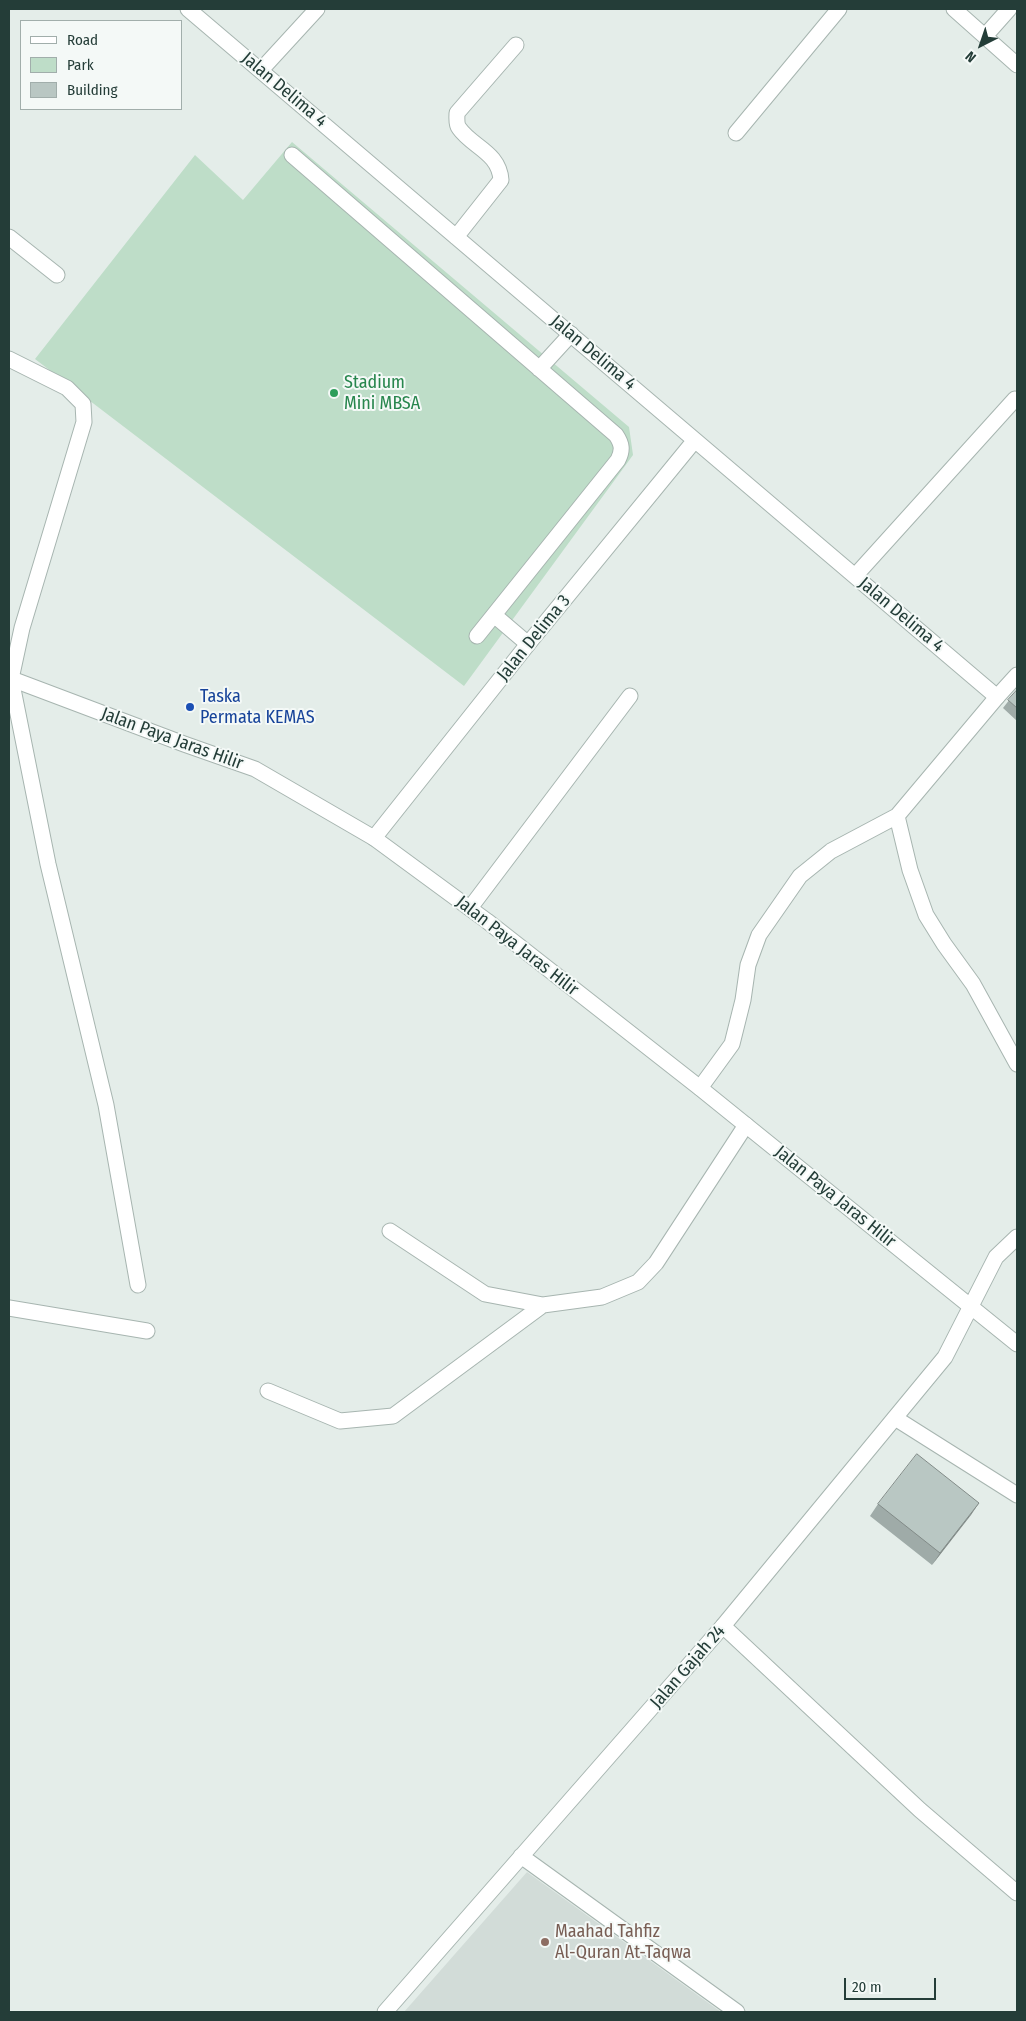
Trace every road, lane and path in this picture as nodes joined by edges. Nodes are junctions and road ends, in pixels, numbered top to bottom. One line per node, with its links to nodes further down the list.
1 (188, 9): 9 (street, Jalan Delima 4)
2 (317, 9): 9 (street)
3 (838, 9): 10 (street)
4 (954, 9): 6 (street)
5 (1009, 9): 6 (street)
6 (985, 36): 8 (street)
7 (516, 45): 13 (street)
8 (1017, 65)
9 (261, 70): 13 (street, Jalan Delima 4)
10 (736, 133)
11 (292, 155): 17 (street)
12 (9, 237): 14 (street)
13 (456, 237): 15 (street, Jalan Delima 4)
14 (57, 275)
15 (571, 334): 17 (street); 19 (street, Jalan Delima 4)
16 (9, 359): 25 (street)
17 (539, 369): 21 (street)
18 (1015, 399): 20 (street)
19 (695, 440): 20 (street, Jalan Delima 4); 23 (street, Jalan Delima 3)
20 (855, 576): 27 (street, Jalan Delima 4)
21 (494, 615): 22 (street); 23 (street)
22 (477, 636)
23 (528, 644): 29 (street, Jalan Delima 3)
24 (1017, 675): 27 (street)
25 (10, 678): 29 (street, Jalan Paya Jaras Hilir); 36 (street)
26 (630, 696): 30 (street)
27 (997, 697): 28 (street)
28 (897, 816): 31 (street); 32 (street)
29 (374, 838): 30 (street, Jalan Paya Jaras Hilir)
30 (470, 908): 32 (street, Jalan Paya Jaras Hilir)
31 (1017, 1064)
32 (700, 1088): 33 (street, Jalan Paya Jaras Hilir)
33 (746, 1125): 37 (street); 38 (street, Jalan Paya Jaras Hilir)
34 (390, 1231): 37 (street)
35 (1017, 1237): 38 (street, Jalan Gajah 24)
36 (138, 1285)
37 (543, 1305): 42 (street)
38 (971, 1306): 41 (street, Jalan Paya Jaras Hilir); 43 (street, Jalan Gajah 24)
39 (9, 1308): 40 (street)
40 (147, 1331)
41 (1017, 1344)
42 (268, 1392)
43 (895, 1418): 44 (street); 45 (street, Jalan Gajah 24)
44 (1017, 1495)
45 (724, 1626): 46 (street, Jalan Gajah 24); 47 (street)
46 (521, 1856): 48 (street, Jalan Gajah 24); 49 (street)
47 (1017, 1893)
48 (385, 2012)
49 (736, 2012)

